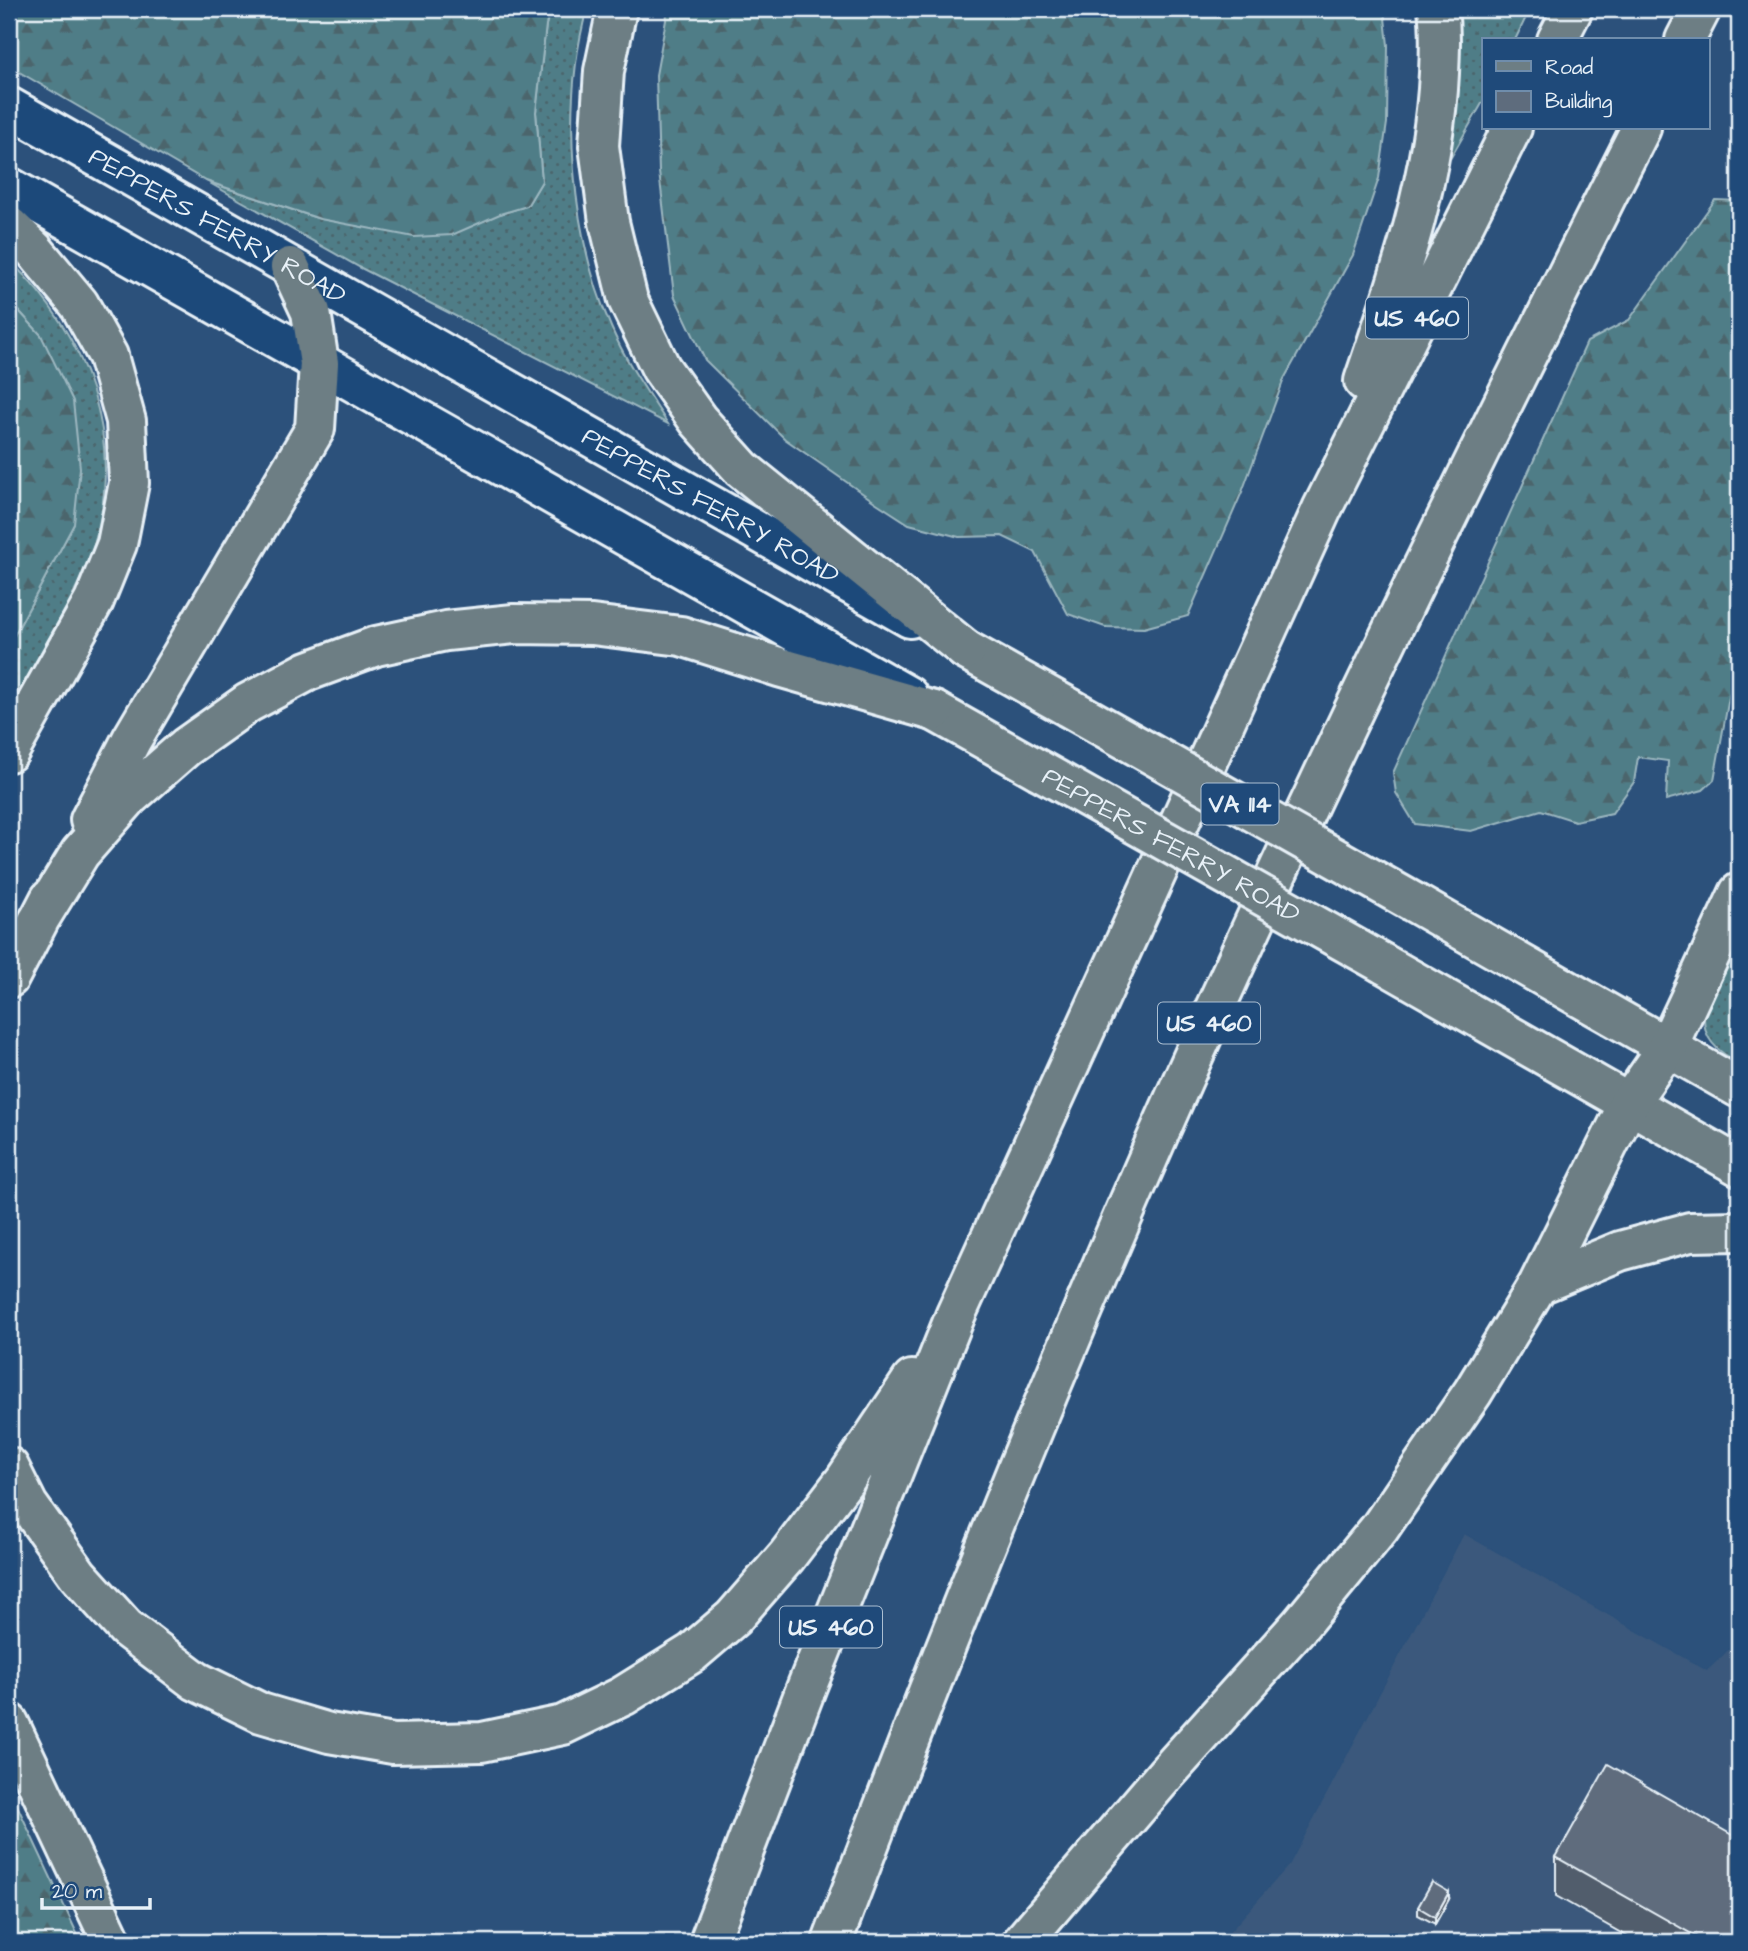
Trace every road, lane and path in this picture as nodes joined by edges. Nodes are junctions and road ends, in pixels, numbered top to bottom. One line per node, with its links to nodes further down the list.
1 (617, 9): 15 (main road)
2 (1438, 9): 14 (main road)
3 (1573, 9): 5 (main road)
4 (1701, 9): 6 (main road)
5 (1558, 38)
6 (1686, 38)
7 (9, 107): 12 (street, PEPPERS FERRY ROAD / VA 114)
8 (1512, 130): 14 (main road, US 460)
9 (1640, 130): 32 (main road, US 460)
10 (9, 187): 13 (street, PEPPERS FERRY ROAD / VA 114)
11 (9, 226): 17 (main road)
12 (290, 267): 13 (main road); 15 (street, PEPPERS FERRY ROAD / VA 114)
13 (320, 363): 16 (street, PEPPERS FERRY ROAD / VA 114); 19 (main road)
14 (1322, 509): 27 (main road, US 460)
15 (966, 650): 21 (main road, PEPPERS FERRY ROAD / VA 114, bridge)
16 (934, 711): 19 (main road); 23 (main road, PEPPERS FERRY ROAD / VA 114, bridge)
17 (9, 752)
18 (1739, 892): 21 (main road)
19 (37, 923): 20 (main road)
20 (9, 978)
21 (1667, 1048): 22 (main road, VA 114); 23 (main road)
22 (1739, 1088)
23 (1629, 1103): 24 (main road, VA 114); 26 (main road)
24 (1739, 1166)
25 (1739, 1231): 26 (main road)
26 (1538, 1285): 33 (main road)
27 (956, 1314): 28 (main road); 31 (main road, US 460)
28 (9, 1467)
29 (9, 1723): 30 (main road)
30 (112, 1942)
31 (709, 1942)
32 (832, 1942)
33 (1022, 1942)

